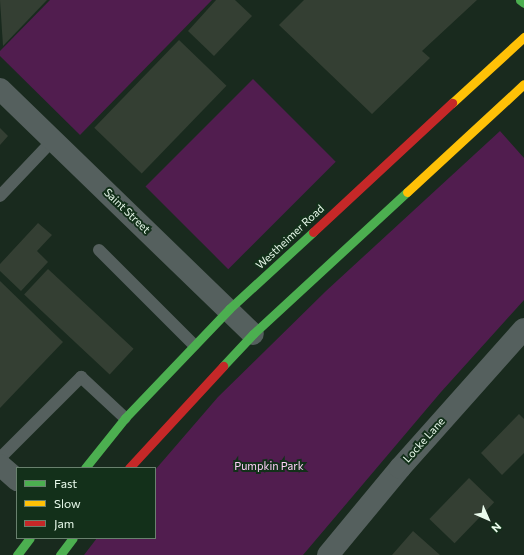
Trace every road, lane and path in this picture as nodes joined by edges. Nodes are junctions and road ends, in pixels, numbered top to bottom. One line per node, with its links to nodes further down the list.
1 (520, 0): 2 (main road)
2 (524, 3)
3 (524, 37): 8 (main road, Westheimer Road)
4 (524, 77): 5 (main road)
5 (521, 86): 9 (main road)
6 (0, 89): 7 (street, Saint Street)
7 (53, 140): 10 (lane); 12 (street, Saint Street)
8 (392, 158): 9 (main road); 12 (main road, Westheimer Road)
9 (414, 185): 14 (main road)
10 (0, 196)
11 (99, 250): 15 (lane)
12 (229, 309): 14 (street, Saint Street); 15 (main road, Westheimer Road)
13 (524, 329): 26 (street, Locke Lane)
14 (253, 334): 20 (main road)
15 (194, 345): 16 (main road, Westheimer Road)
16 (125, 418): 17 (lane); 19 (main road, Westheimer Road)
17 (0, 458)
18 (0, 465): 21 (street)
19 (86, 467)
20 (130, 467)
21 (16, 479)
22 (29, 539): 24 (main road)
23 (72, 539): 25 (main road)
24 (17, 555)
25 (60, 555)
26 (328, 555)

